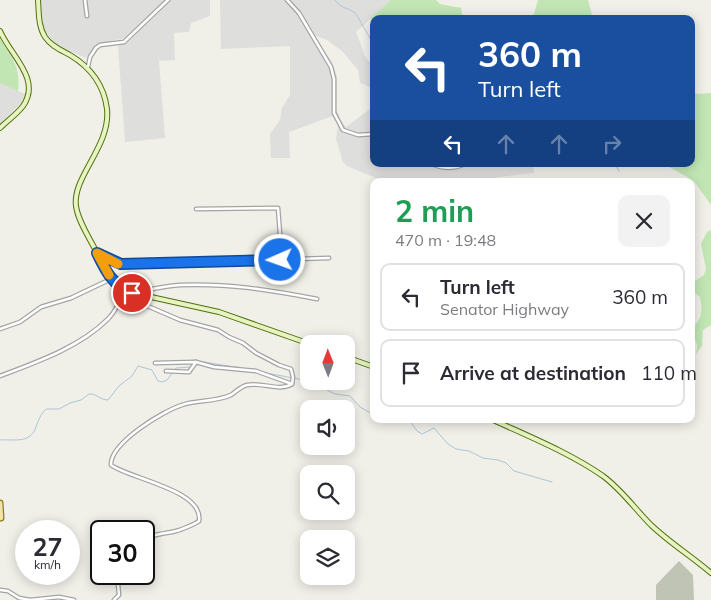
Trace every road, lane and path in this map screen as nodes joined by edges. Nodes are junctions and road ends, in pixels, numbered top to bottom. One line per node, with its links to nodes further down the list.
1 (38, 0): 7 (street)
2 (84, 0): 5 (street)
3 (168, 0): 7 (street)
4 (287, 0): 9 (street)
5 (88, 16)
6 (0, 31): 8 (street)
7 (88, 67): 13 (street)
8 (0, 128)
9 (370, 134)
10 (442, 167): 11 (street)
11 (457, 167)
12 (196, 209): 15 (street)
13 (97, 253): 15 (street); 16 (street)
14 (329, 258): 15 (street)
15 (280, 260)
16 (111, 279): 17 (street); 21 (street)
17 (124, 289): 18 (street); 19 (street)
18 (132, 293): 20 (street); 22 (street)
19 (122, 295): 28 (street); 29 (street)
20 (317, 299)
21 (0, 329)
22 (300, 340)
23 (355, 360): 26 (street)
24 (196, 362): 25 (street); 27 (street); 29 (street)
25 (155, 363)
26 (370, 365)
27 (166, 371)
28 (0, 376)
29 (292, 384): 33 (street)
30 (499, 423): 34 (street)
31 (0, 503): 32 (main road)
32 (1, 518)
33 (155, 535)
34 (711, 573)
35 (119, 585): 38 (street)
36 (0, 590): 37 (street)
37 (74, 600)
38 (114, 600)

